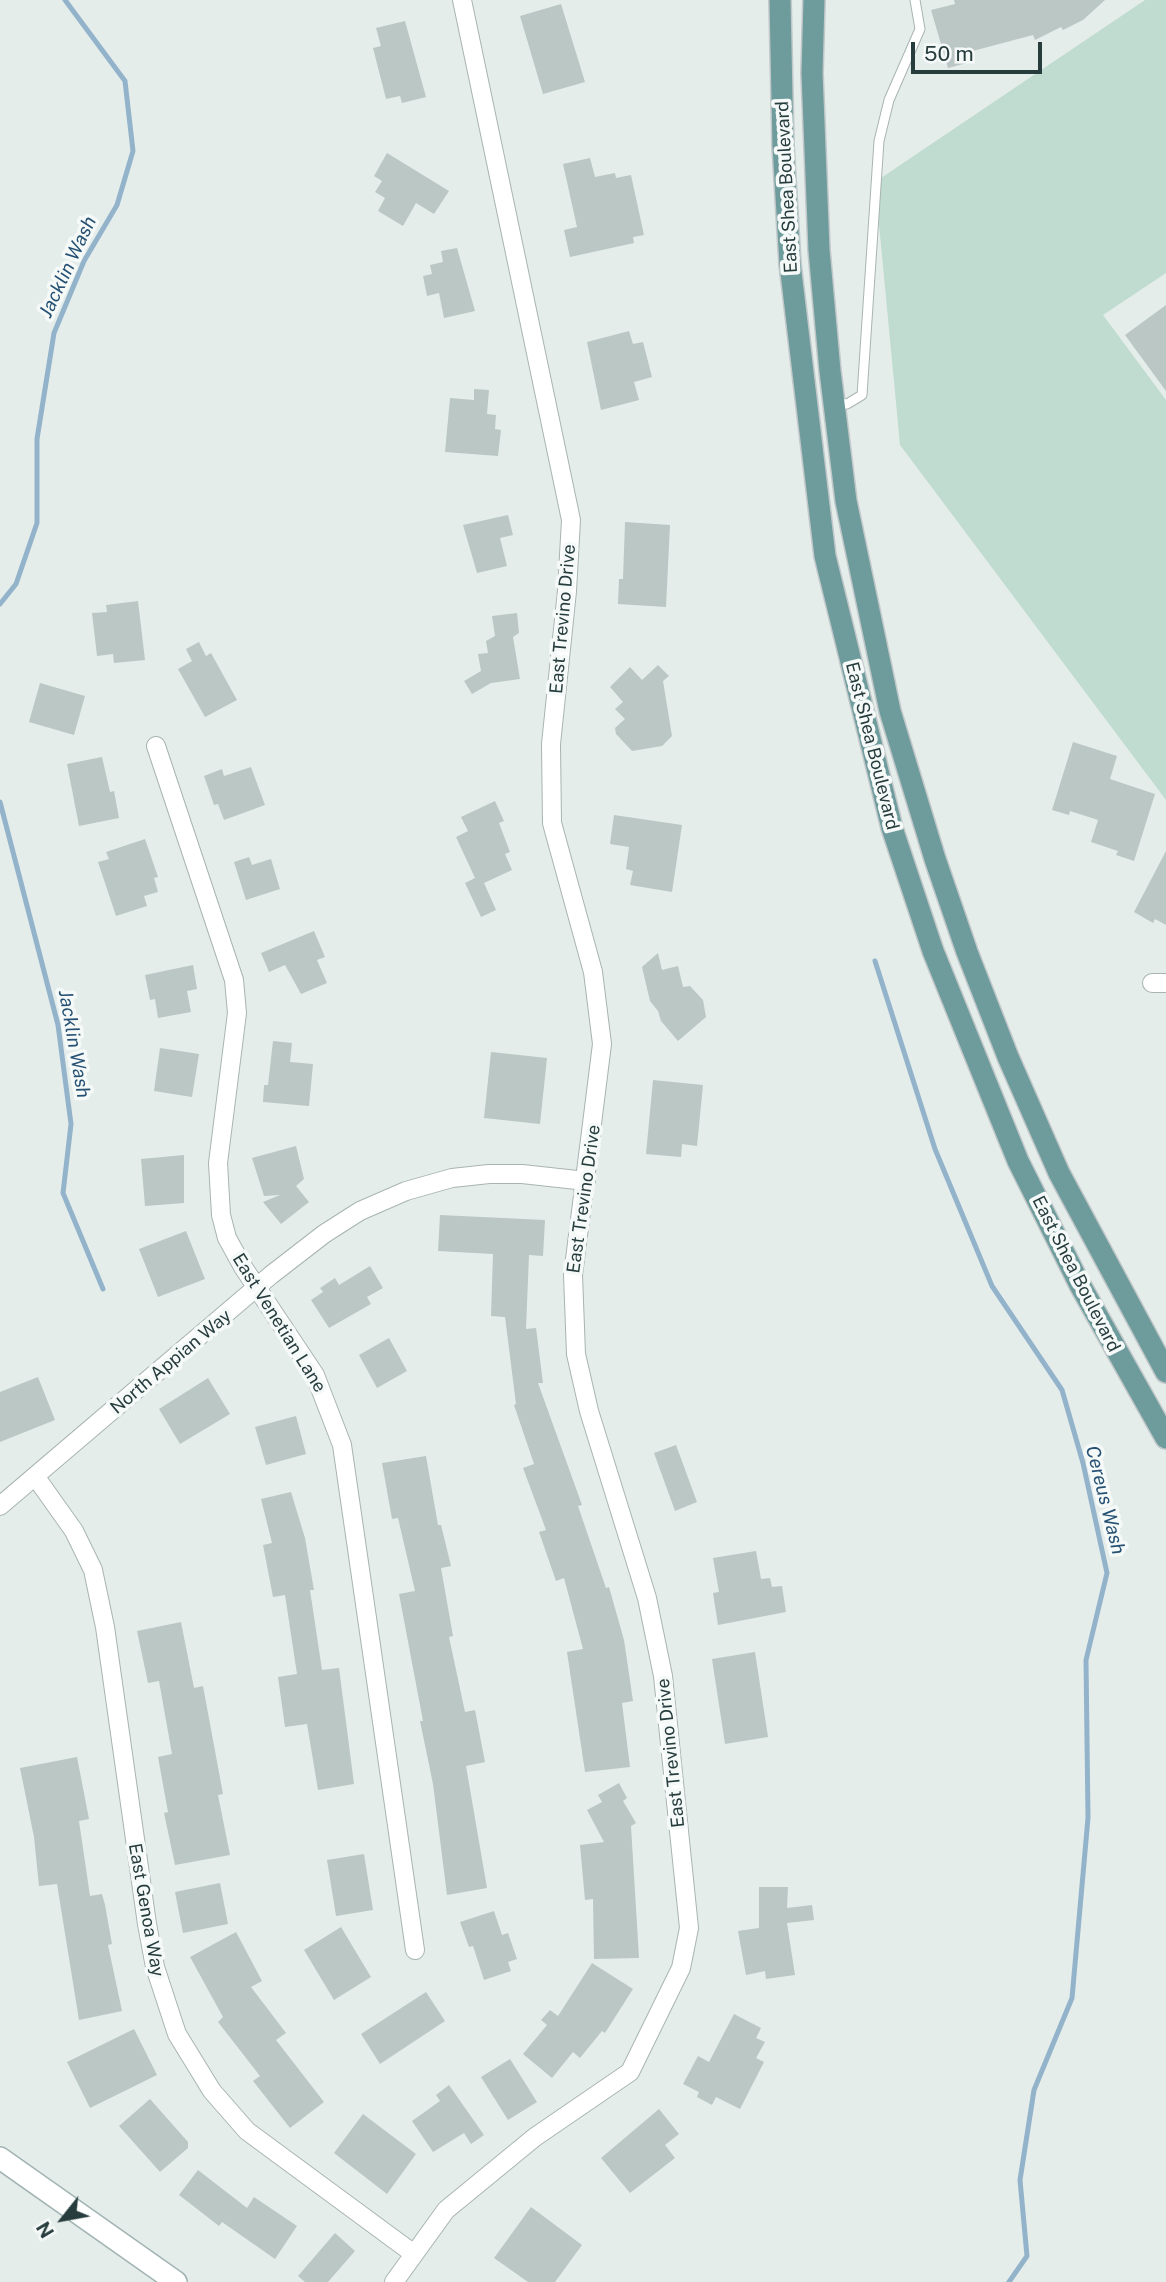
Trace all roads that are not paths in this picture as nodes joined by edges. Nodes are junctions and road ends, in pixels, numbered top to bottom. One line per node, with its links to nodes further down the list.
1 (462, 0): 9 (street, East Trevino Drive)
2 (780, 0): 8 (main road, East Shea Boulevard)
3 (814, 0): 5 (main road, East Shea Boulevard)
4 (915, 0): 5 (lane)
5 (833, 402): 7 (main road, East Shea Boulevard)
6 (156, 746): 10 (street, East Venetian Lane)
7 (1001, 1038): 8 (main road); 11 (main road, East Shea Boulevard)
8 (972, 1050): 12 (main road, East Shea Boulevard)
9 (586, 1181): 10 (street, North Appian Way); 17 (street, East Trevino Drive)
10 (257, 1288): 13 (street, North Appian Way); 15 (street, East Venetian Lane)
11 (1166, 1372)
12 (1166, 1438)
13 (35, 1476): 14 (street, North Appian Way); 17 (street, East Genoa Way)
14 (0, 1506)
15 (415, 1950)
16 (3, 2166): 18 (main road)
17 (414, 2254): 19 (street, East Trevino Drive)
18 (176, 2282)
19 (394, 2282)

